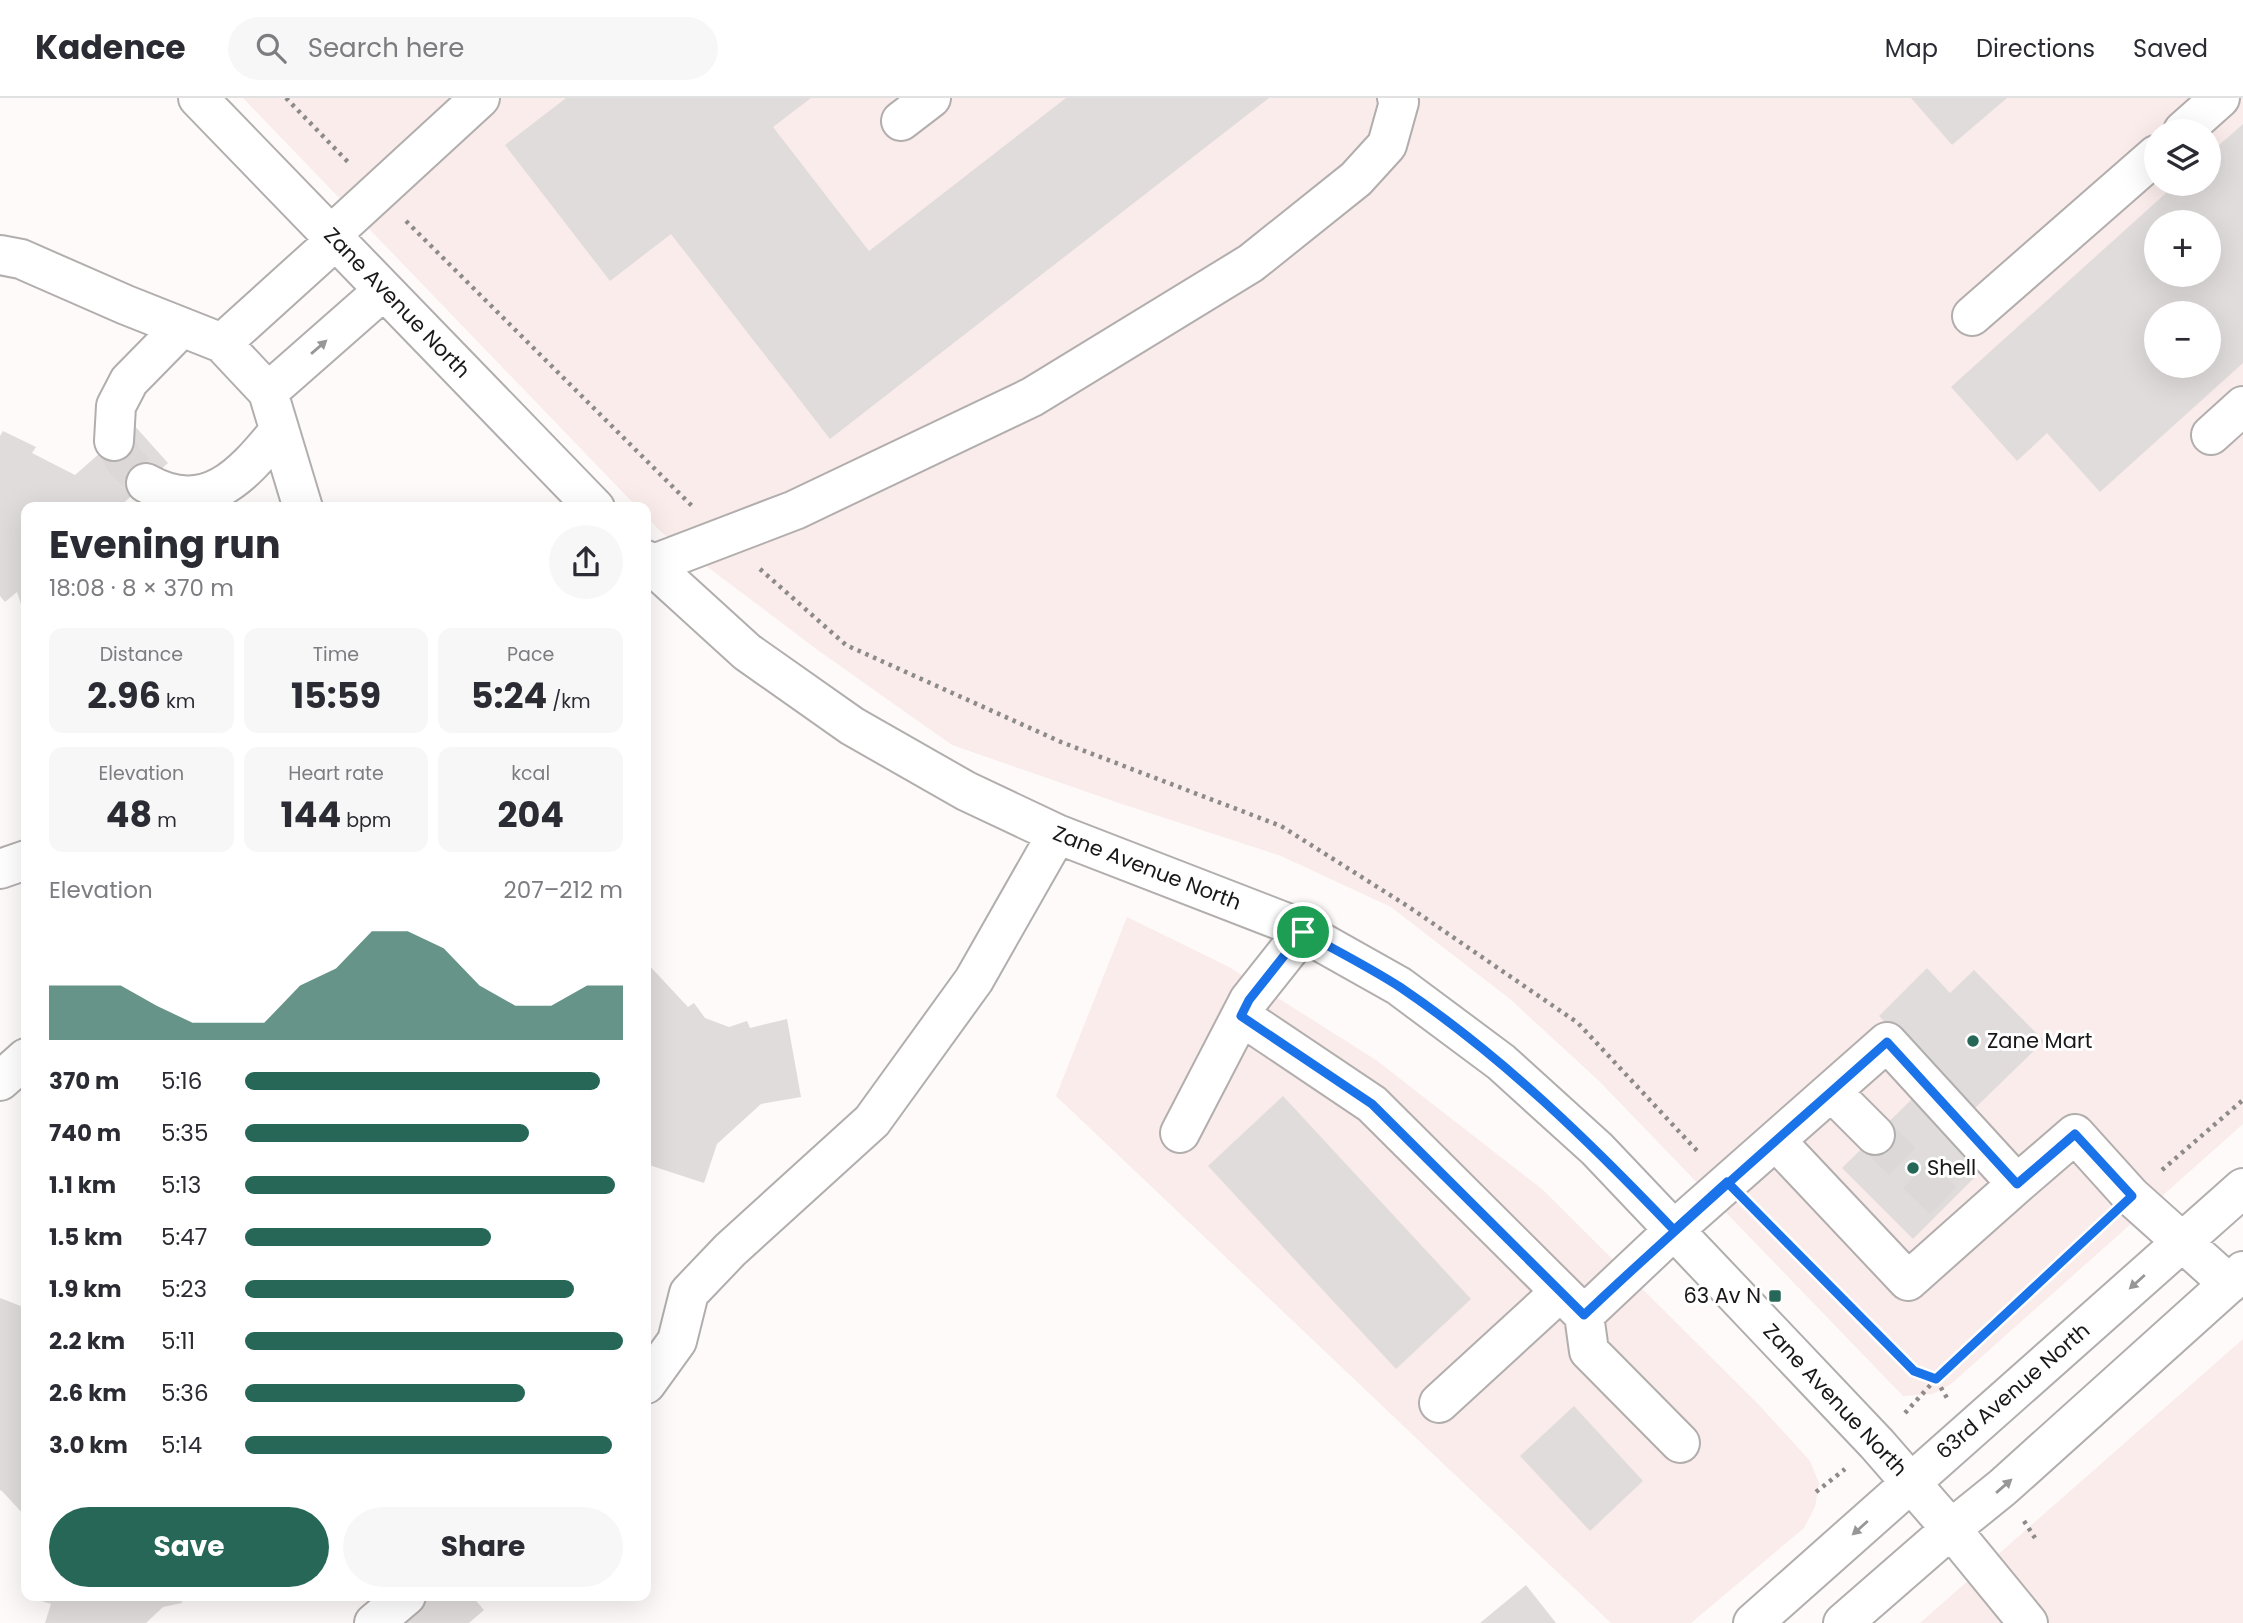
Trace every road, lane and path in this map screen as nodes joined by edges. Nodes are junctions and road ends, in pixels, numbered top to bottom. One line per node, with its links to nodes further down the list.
1 (198, 98): 11 (street, Zane Avenue North)
2 (286, 98): 10 (path)
3 (480, 98): 10 (street)
4 (931, 98): 8 (street)
5 (1397, 98): 25 (street)
6 (2220, 98): 7 (street)
7 (2196, 119)
8 (901, 121)
9 (2144, 166): 14 (street)
10 (377, 192): 11 (street); 25 (path)
11 (334, 237): 13 (street, Zane Avenue North); 16 (street)
12 (0, 256): 15 (street)
13 (384, 290): 17 (street, one-way to 13); 24 (street, Zane Avenue North)
14 (1972, 316)
15 (183, 327): 16 (street); 21 (street)
16 (222, 343): 17 (street)
17 (268, 392): 19 (street)
18 (2243, 406): 20 (street)
19 (278, 432): 22 (street); 23 (street)
20 (2211, 435)
21 (114, 441)
22 (146, 483)
23 (301, 502)
24 (589, 502)
25 (723, 537): 26 (street); 40 (path)
26 (651, 561)
27 (651, 565): 28 (street, Zane Avenue North)
28 (1057, 834): 31 (street, Zane Avenue North); 48 (street)
29 (21, 862): 30 (street)
30 (0, 869)
31 (1303, 932): 32 (street); 44 (street, Zane Avenue North)
32 (1241, 1016): 37 (street); 47 (street)
33 (21, 1063): 34 (street)
34 (0, 1082)
35 (1832, 1092): 38 (street); 39 (street); 41 (street)
36 (2243, 1100): 43 (path)
37 (1180, 1133)
38 (1875, 1135)
39 (1776, 1140): 40 (street); 41 (street)
40 (1727, 1182): 43 (path); 44 (street)
41 (2017, 1184): 43 (street)
42 (2243, 1188): 45 (street, 63rd Avenue North)
43 (2132, 1196): 45 (street)
44 (1674, 1230): 47 (street); 51 (street, Zane Avenue North)
45 (2182, 1242): 46 (street); 51 (street, 63rd Avenue North, one-way to 51)
46 (2236, 1277): 52 (street, one-way to 46)
47 (1572, 1303): 49 (street); 50 (street)
48 (651, 1377)
49 (1439, 1403)
50 (1680, 1443)
51 (1911, 1482): 52 (street, Zane Avenue North); 55 (street, 63rd Avenue North, one-way to 55)
52 (1951, 1529): 56 (street); 57 (street, Zane Avenue North)
53 (400, 1601): 54 (street)
54 (374, 1623)
55 (1753, 1623)
56 (1843, 1623)
57 (2028, 1623)

